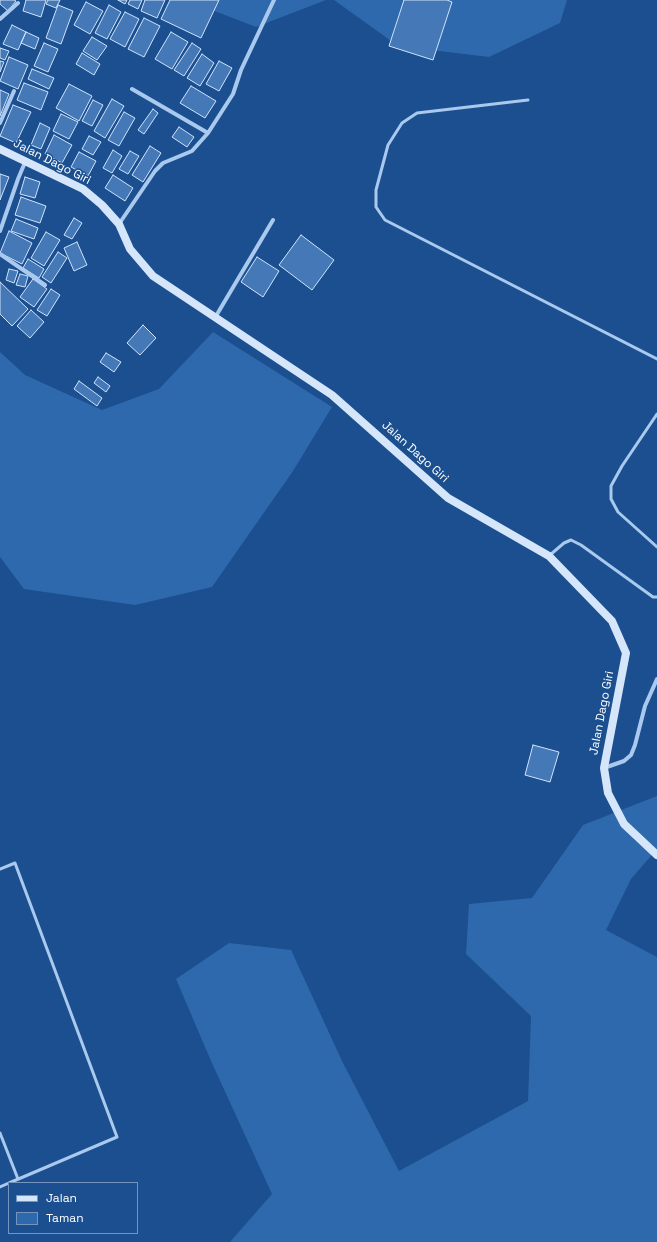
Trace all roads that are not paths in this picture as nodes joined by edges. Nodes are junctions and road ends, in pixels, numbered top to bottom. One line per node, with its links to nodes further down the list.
1 (274, 0): 8 (street)
2 (18, 3): 3 (street)
3 (0, 19)
4 (132, 89): 8 (street)
5 (14, 91): 7 (street)
6 (528, 100): 17 (lane)
7 (0, 123)
8 (208, 132): 12 (street)
9 (0, 149): 10 (main road, Jalan Dago Giri)
10 (26, 160): 12 (main road, Jalan Dago Giri); 13 (street)
11 (273, 220): 16 (street)
12 (119, 224): 16 (main road, Jalan Dago Giri)
13 (0, 231)
14 (0, 254): 15 (street)
15 (45, 285)
16 (216, 316): 20 (main road, Jalan Dago Giri)
17 (657, 359)
18 (657, 414): 19 (lane)
19 (657, 547)
20 (549, 556): 21 (lane); 23 (main road, Jalan Dago Giri)
21 (657, 598)
22 (657, 679): 23 (street)
23 (604, 768): 24 (main road, Jalan Dago Giri)
24 (657, 855)
25 (0, 869): 27 (lane)
26 (0, 1133): 27 (lane)
27 (18, 1179): 28 (lane)
28 (11, 1182)

